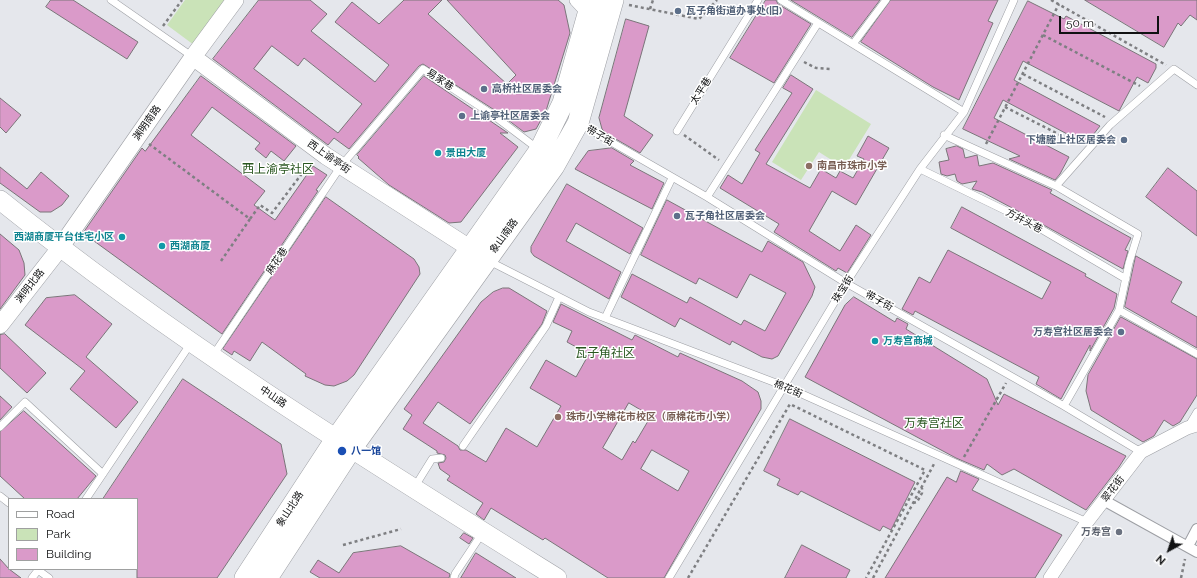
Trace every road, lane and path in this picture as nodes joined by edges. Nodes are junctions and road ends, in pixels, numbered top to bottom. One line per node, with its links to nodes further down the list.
1 (111, 0): 16 (lane)
2 (182, 0): 16 (path)
3 (236, 0): 19 (street, 渊明南路)
4 (653, 0): 14 (path)
5 (718, 0): 14 (path)
6 (758, 0): 30 (lane, 太平巷)
7 (781, 0): 15 (lane)
8 (886, 0): 18 (lane)
9 (1014, 0): 27 (lane, 珠宝街)
10 (1051, 0): 12 (path)
11 (613, 1): 14 (path); 29 (main road, 象山南路)
12 (1059, 4): 17 (path); 22 (path)
13 (586, 5): 33 (main road, 象山南路)
14 (650, 9)
15 (818, 23): 18 (lane); 20 (lane)
16 (158, 33): 19 (lane)
17 (1043, 35): 23 (path); 25 (path)
18 (853, 44): 27 (lane)
19 (193, 57): 31 (street, 渊明南路); 35 (street, 西上谕亭街)
20 (796, 58): 21 (path); 37 (lane)
21 (831, 69)
22 (1174, 69): 24 (lane); 25 (lane)
23 (1023, 74): 26 (path); 28 (path)
24 (1197, 85)
25 (1149, 90): 28 (lane)
26 (1005, 107): 34 (path); 36 (path)
27 (964, 112): 32 (lane, 珠宝街)
28 (1114, 122): 34 (lane)
29 (578, 123): 40 (lane, 带子街); 46 (main road, 象山南路)
30 (677, 131): 37 (path)
31 (138, 136): 44 (path); 45 (street, 渊明南路)
32 (944, 136): 36 (lane); 39 (lane, 珠宝街)
33 (540, 150): 38 (lane, 易家巷); 46 (main road, 象山南路)
34 (1088, 150): 41 (lane)
35 (319, 151): 38 (street, 西上谕亭街); 44 (path)
36 (982, 153): 41 (lane)
37 (727, 165): 42 (lane)
38 (341, 166): 46 (street, 西上谕亭街); 56 (lane, 麻花巷)
39 (920, 169): 48 (lane, 方井头巷); 49 (lane, 珠宝街)
40 (672, 178): 42 (lane, 带子街); 52 (lane)
41 (1056, 186): 48 (lane)
42 (707, 197): 49 (lane, 带子街)
43 (0, 200): 45 (main road, 中山路)
44 (250, 219): 47 (path)
45 (60, 248): 53 (street, 渊明北路); 54 (main road, 中山路)
46 (479, 254): 50 (lane, 棉花街); 63 (main road, 象山南路)
47 (221, 261)
48 (1126, 279): 51 (lane)
49 (846, 283): 57 (lane, 带子街); 58 (lane, 珠宝街)
50 (559, 297): 52 (lane, 棉花街); 64 (lane)
51 (1119, 310): 55 (lane); 59 (lane)
52 (605, 318): 58 (lane, 棉花街)
53 (0, 325)
54 (192, 343): 56 (main road, 中山路); 69 (lane)
55 (1197, 354)
56 (212, 357): 63 (main road, 中山路)
57 (1010, 375): 59 (lane, 带子街); 68 (path)
58 (784, 386): 66 (lane, 棉花街); 86 (lane, 珠宝街)
59 (1064, 406): 65 (lane, 带子街)
60 (1197, 412): 61 (lane)
61 (1192, 426): 65 (street, 翠花街)
62 (0, 427): 69 (lane)
63 (343, 444): 70 (main road, 中山路); 82 (main road, 象山北路); 83 (main road, 象山北路)
64 (463, 446)
65 (1141, 452): 72 (street, 翠花街)
66 (938, 456): 68 (lane, 棉花街); 89 (path)
67 (441, 458): 70 (lane)
68 (959, 465): 73 (lane, 棉花街)
69 (103, 474): 71 (lane)
70 (414, 488): 76 (main road, 中山路)
71 (87, 498)
72 (1105, 501): 73 (street, 翠花街); 78 (street)
73 (1087, 522): 90 (street, 翠花街)
74 (401, 529): 77 (path)
75 (1197, 529): 78 (street)
76 (483, 532): 84 (lane); 85 (main road, 中山路)
77 (343, 545)
78 (1192, 549): 91 (path)
79 (38, 570): 80 (lane); 81 (lane)
80 (32, 578)
81 (49, 578)
82 (245, 578)
83 (267, 578)
84 (454, 578)
85 (557, 578)
86 (669, 578)
87 (688, 578): 88 (path)
88 (866, 578)
89 (873, 578)
90 (1050, 578)
91 (1181, 578)

